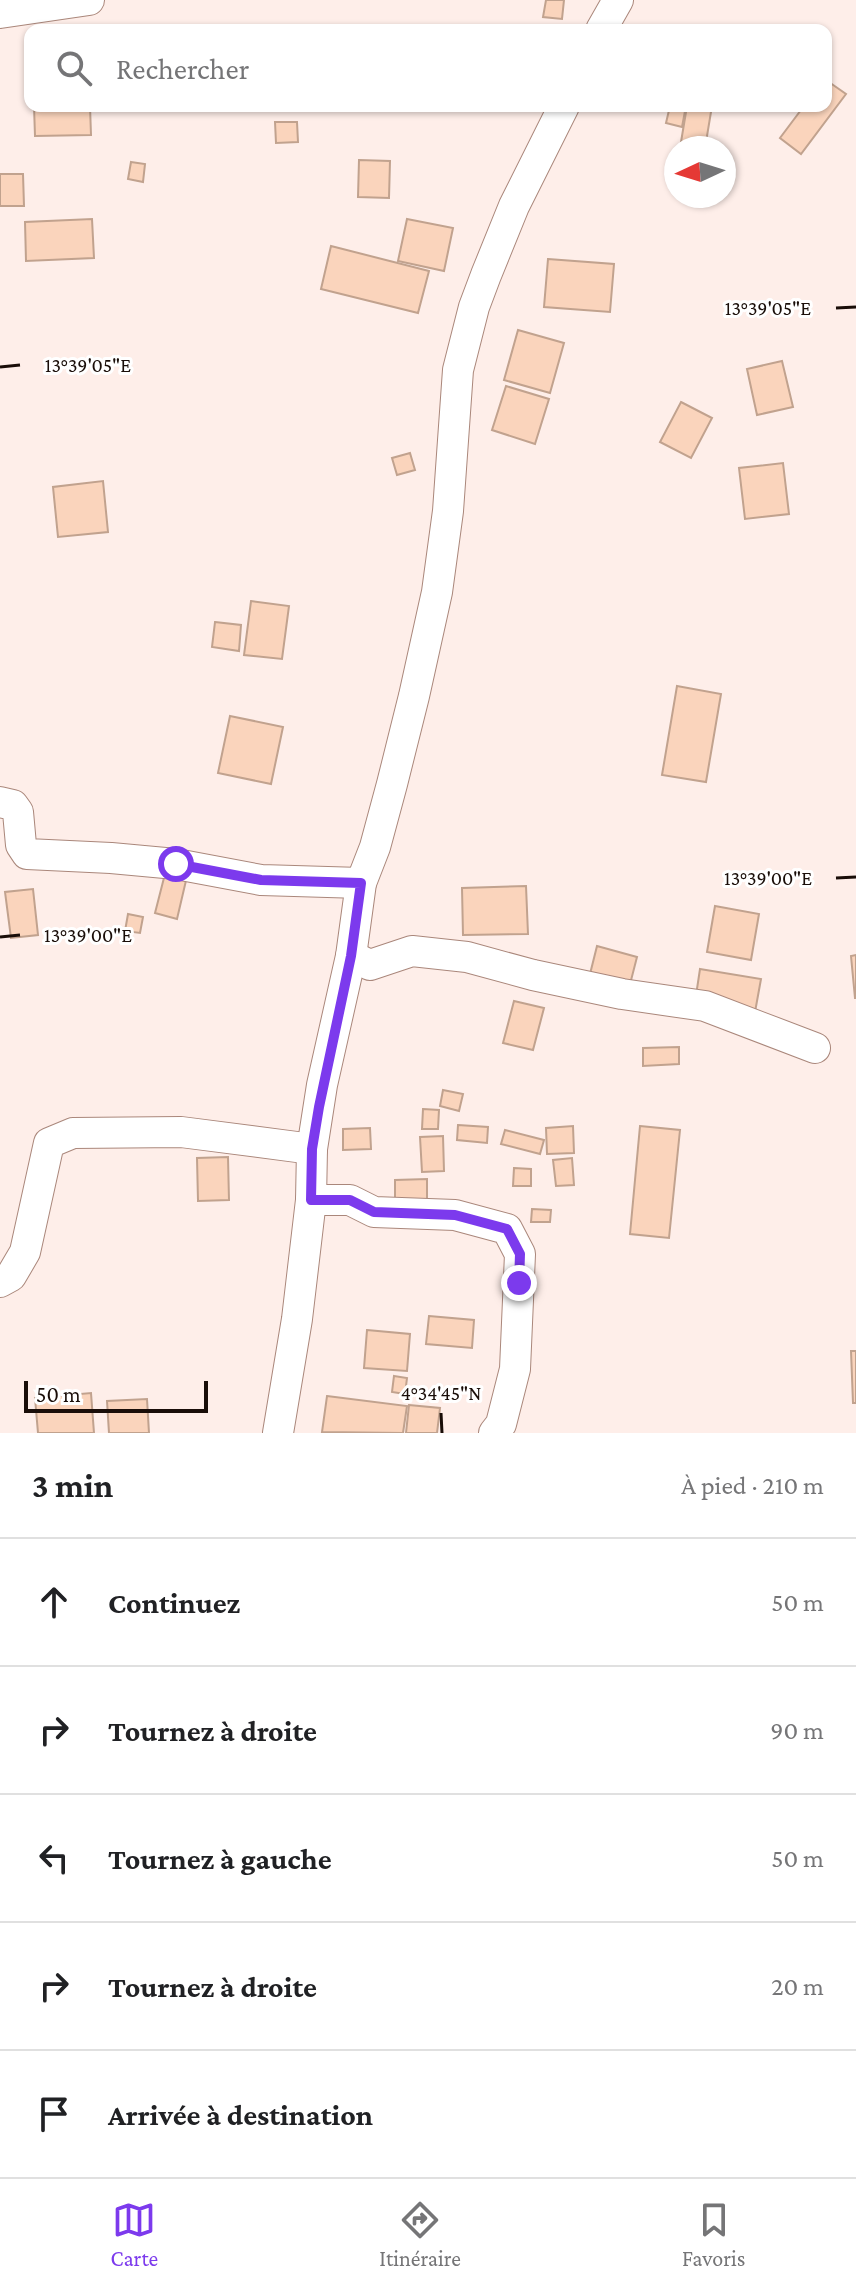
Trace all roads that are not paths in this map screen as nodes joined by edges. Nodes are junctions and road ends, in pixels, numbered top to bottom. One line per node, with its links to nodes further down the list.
1 (89, 0): 3 (street)
2 (618, 0): 4 (street)
3 (0, 13)
4 (604, 24)
5 (561, 112): 8 (street)
6 (0, 802): 7 (street)
7 (10, 847): 8 (street)
8 (361, 883): 9 (street)
9 (351, 956): 10 (street); 11 (street)
10 (815, 1048)
11 (312, 1149): 12 (street); 13 (street)
12 (311, 1200): 14 (street); 15 (street)
13 (0, 1282)
14 (278, 1433)
15 (494, 1433)

